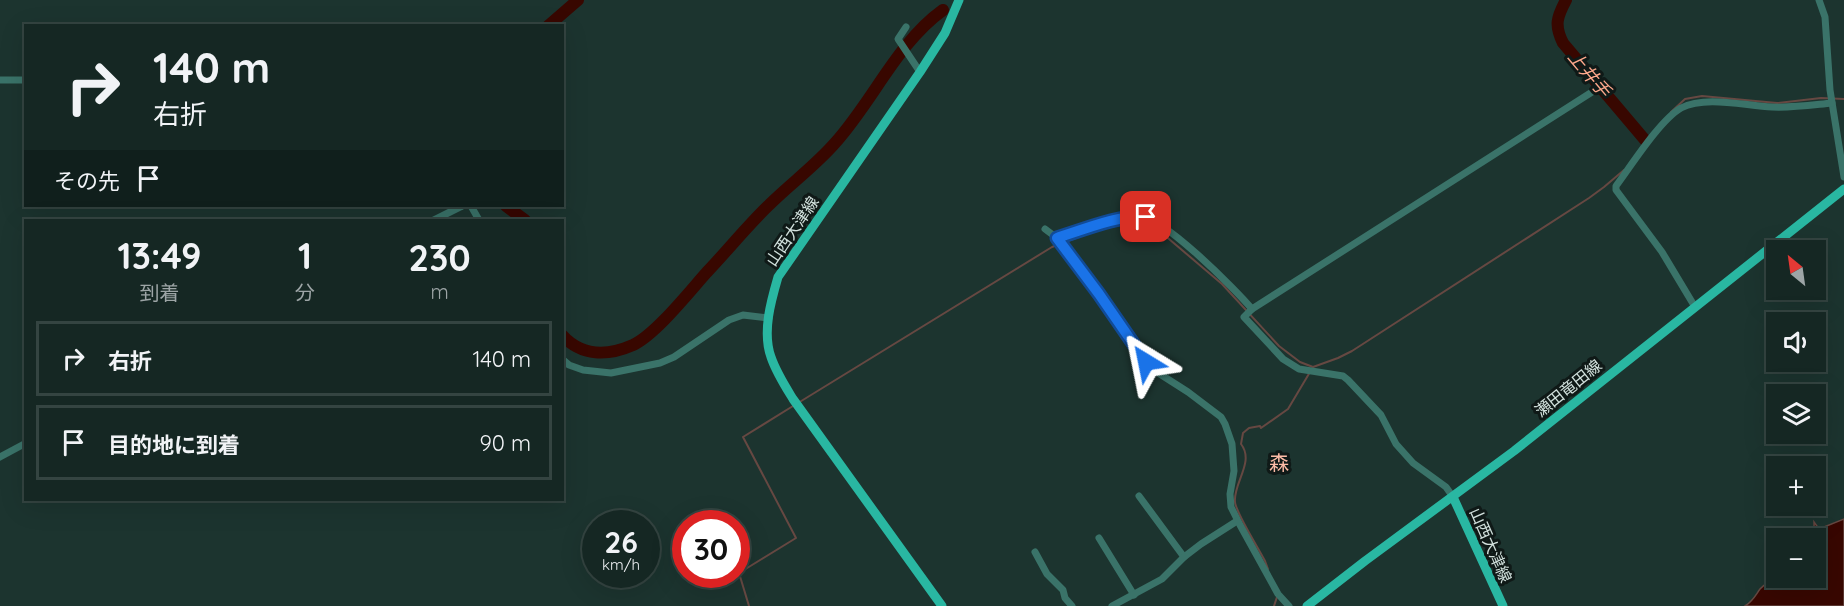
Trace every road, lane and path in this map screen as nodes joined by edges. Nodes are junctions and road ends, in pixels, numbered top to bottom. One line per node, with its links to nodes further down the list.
1 (959, 0): 4 (main road, 山西大津線)
2 (1818, 0): 8 (street)
3 (906, 27): 4 (street)
4 (920, 72): 17 (main road, 山西大津線)
5 (0, 80): 6 (street)
6 (24, 80)
7 (1592, 92): 16 (street)
8 (1832, 99): 9 (street); 15 (street)
9 (1844, 177)
10 (1844, 189): 15 (main road, 瀬田竜田線)
11 (460, 207): 12 (street)
12 (436, 219)
13 (1045, 228): 14 (street)
14 (1057, 238): 16 (street); 23 (street)
15 (1695, 307): 22 (main road, 瀬田竜田線)
16 (1252, 309): 22 (street)
17 (769, 318): 18 (street); 28 (main road, 山西大津線)
18 (564, 361)
19 (24, 444): 20 (street)
20 (0, 457)
21 (1139, 496): 26 (street)
22 (1453, 497): 32 (main road, 瀬田竜田線); 33 (main road, 山西大津線)
23 (1237, 521): 26 (street); 31 (street)
24 (1099, 538): 27 (street)
25 (1035, 552): 29 (street)
26 (1184, 557): 27 (street)
27 (1134, 595): 30 (street)
28 (942, 606)
29 (1072, 606)
30 (1112, 606)
31 (1289, 606)
32 (1307, 606)
33 (1503, 606)

